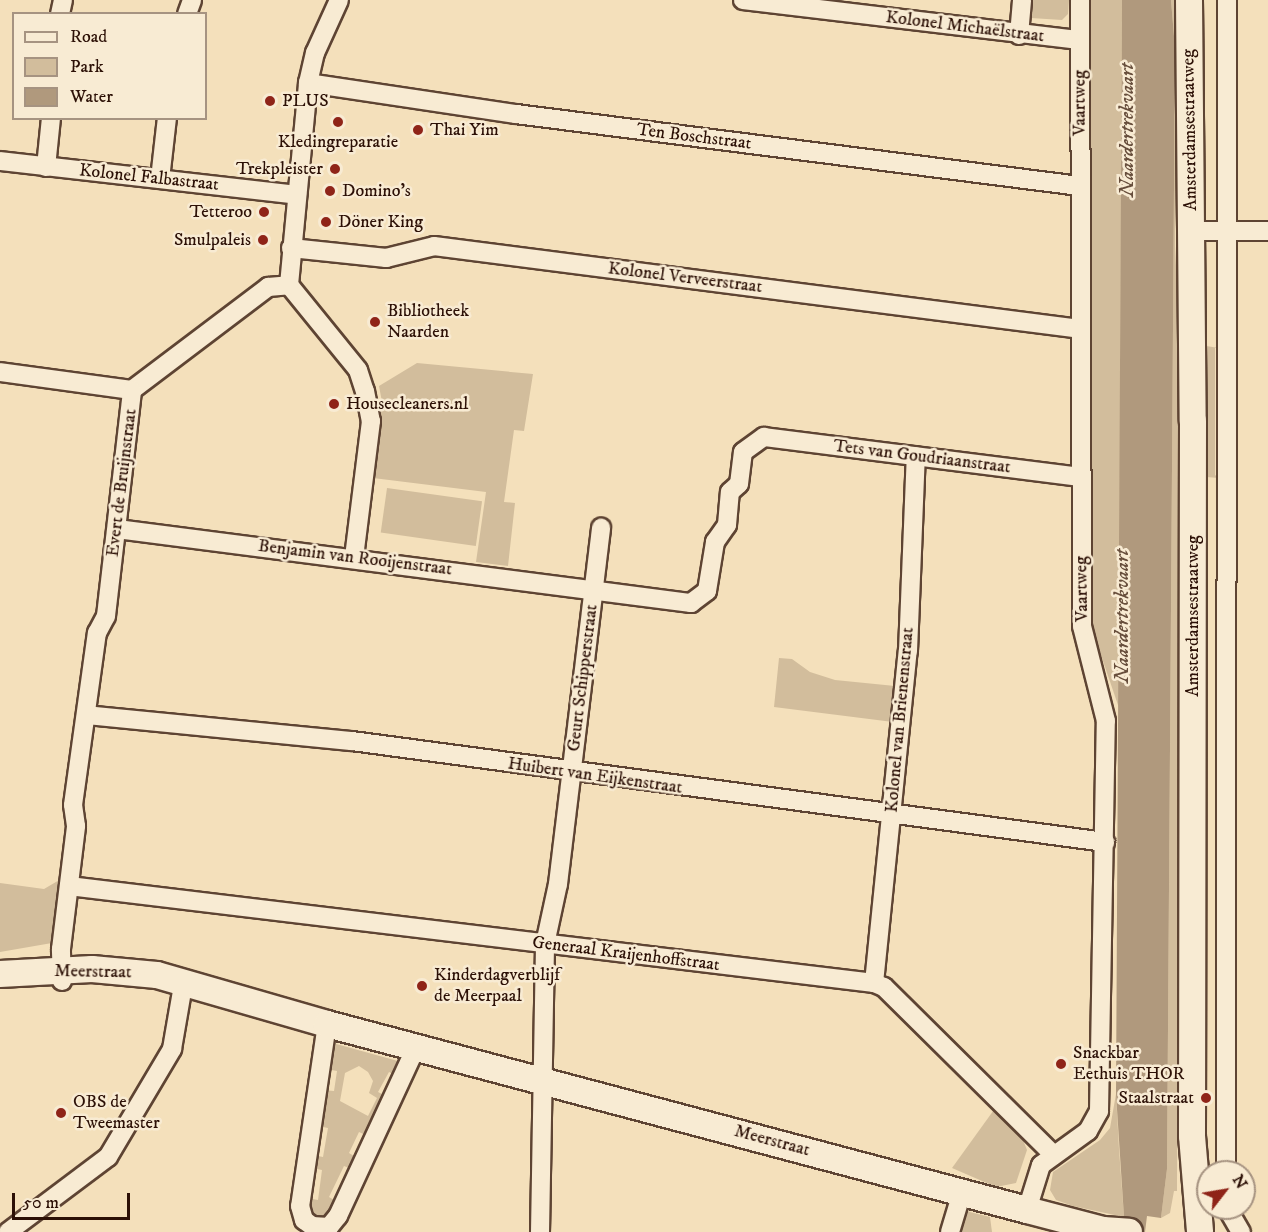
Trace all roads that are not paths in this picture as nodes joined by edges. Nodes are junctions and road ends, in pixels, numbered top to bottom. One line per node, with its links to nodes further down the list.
1 (339, 0): 10 (street)
2 (743, 0): 7 (street, Kolonel Michaëlstraat)
3 (1023, 0): 8 (street)
4 (1080, 0): 9 (street, Vaartweg)
5 (1189, 0): 18 (street, Amsterdamsestraatweg)
6 (1227, 0): 19 (street, Amsterdamsestraatweg)
7 (867, 8): 8 (street, Kolonel Michaëlstraat)
8 (1019, 35): 9 (street, Kolonel Michaëlstraat)
9 (1080, 40): 16 (street, Vaartweg)
10 (308, 83): 16 (street, Ten Boschstraat); 17 (street)
11 (51, 120): 14 (street)
12 (168, 120): 15 (street)
13 (0, 160): 14 (street, Kolonel Falbastraat)
14 (46, 167): 15 (street, Kolonel Falbastraat)
15 (160, 178): 17 (street, Kolonel Falbastraat)
16 (1080, 186): 23 (street, Vaartweg)
17 (297, 195): 21 (street)
18 (1191, 231): 19 (street); 57 (street, Amsterdamsestraatweg)
19 (1228, 231): 20 (street); 48 (street, Amsterdamsestraatweg)
20 (1268, 231)
21 (291, 248): 22 (street); 23 (street, Kolonel Verveerstraat)
22 (289, 285): 25 (street, Evert de Bruijnstraat); 31 (street)
23 (1080, 329): 28 (street, Vaartweg)
24 (0, 372): 25 (street)
25 (132, 390): 30 (street, Evert de Bruijnstraat)
26 (764, 437): 27 (street, Tets van Goudriaanstraat); 32 (street, Benjamin van Rooijenstraat)
27 (916, 456): 28 (street, Tets van Goudriaanstraat); 35 (street, Kolonel van Brienenstraat)
28 (1081, 477): 36 (street, Vaartweg)
29 (601, 528): 32 (street, Geurt Schipperstraat)
30 (117, 529): 31 (street, Benjamin van Rooijenstraat); 33 (street, Evert de Bruijnstraat)
31 (354, 558): 32 (street, Benjamin van Rooijenstraat)
32 (594, 591): 34 (street, Geurt Schipperstraat)
33 (86, 715): 34 (street, Huibert van Eijkenstraat); 37 (street, Evert de Bruijnstraat)
34 (572, 773): 35 (street, Huibert van Eijkenstraat); 38 (street, Geurt Schipperstraat)
35 (892, 816): 36 (street, Huibert van Eijkenstraat); 41 (street, Kolonel van Brienenstraat)
36 (1105, 842): 47 (street, Vaartweg)
37 (69, 886): 38 (street, Generaal Kraijenhoffstraat); 40 (street, Evert de Bruijnstraat)
38 (545, 944): 41 (street, Generaal Kraijenhoffstraat); 46 (street, Geurt Schipperstraat)
39 (0, 974): 40 (street, Meerstraat)
40 (62, 976): 42 (street, Meerstraat); 43 (street, Meerstraat)
41 (874, 983): 47 (street, Generaal Kraijenhoffstraat)
42 (183, 985): 44 (street, Meerstraat); 52 (street)
43 (0, 987)
44 (327, 1024): 45 (street, Meerstraat); 45 (street)
45 (416, 1047): 46 (street, Meerstraat)
46 (541, 1079): 49 (street, Meerstraat); 53 (street, Geurt Schipperstraat)
47 (1053, 1154): 50 (street)
48 (1226, 1160)
49 (962, 1192): 50 (street, Meerstraat); 54 (street)
50 (1027, 1210): 55 (street, Meerstraat)
51 (0, 1216): 52 (street)
52 (7, 1232)
53 (540, 1232)
54 (950, 1232)
55 (1118, 1232): 56 (street, Meerstraat)
56 (1129, 1232)
57 (1200, 1232)

